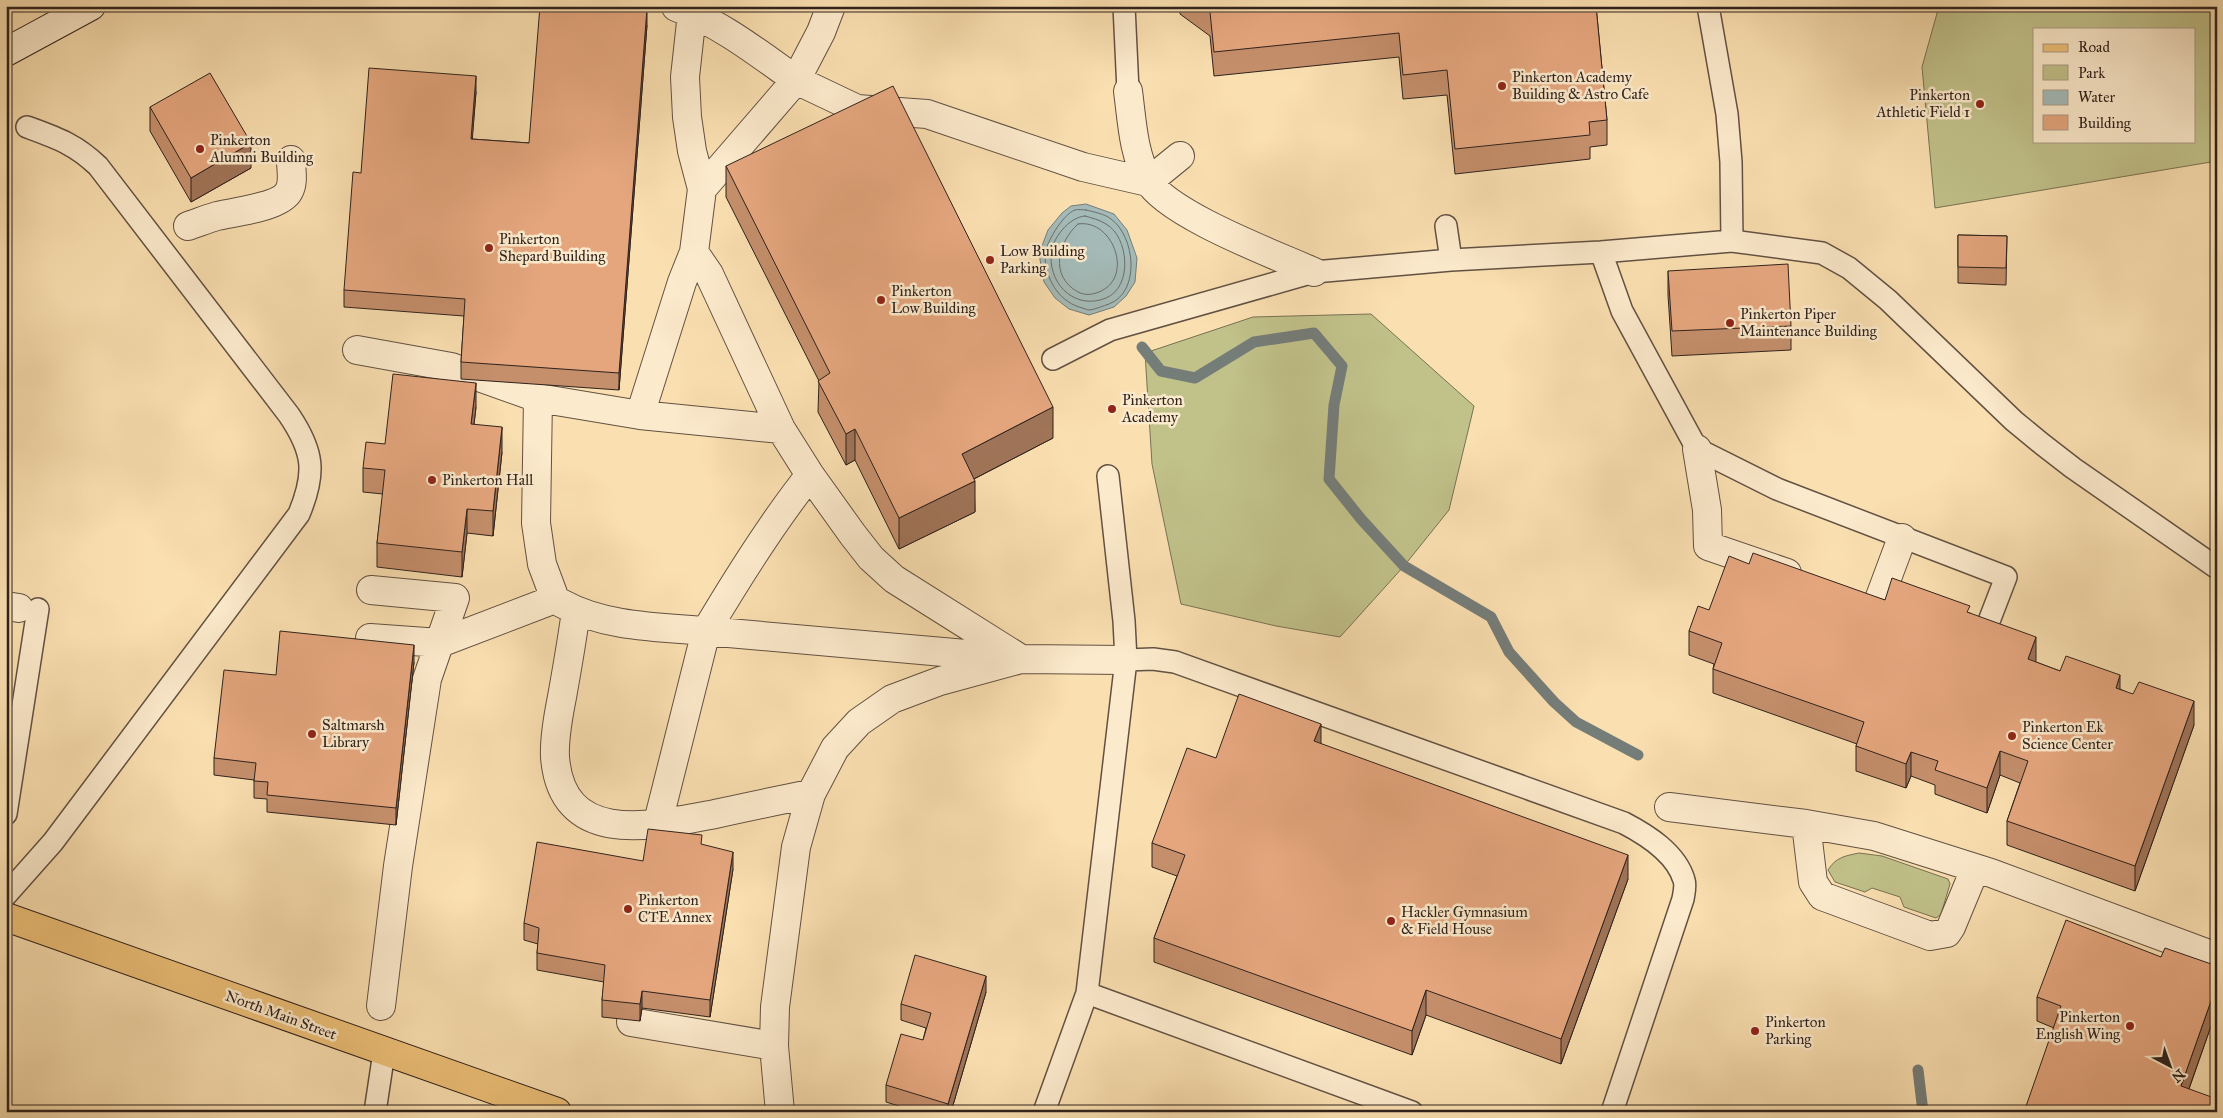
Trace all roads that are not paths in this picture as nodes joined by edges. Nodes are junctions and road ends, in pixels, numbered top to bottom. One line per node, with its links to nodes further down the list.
1 (91, 6): 6 (street)
2 (832, 6): 7 (street)
3 (1124, 6): 8 (lane)
4 (1708, 6): 16 (lane)
5 (687, 8): 7 (street); 13 (street)
6 (6, 52)
7 (796, 80): 12 (street); 13 (street)
8 (1128, 91): 12 (street)
9 (27, 127): 48 (lane)
10 (1180, 156): 12 (street)
11 (291, 160): 14 (street)
12 (1148, 182): 20 (street)
13 (702, 189): 17 (street)
14 (188, 226)
15 (1446, 226): 19 (lane)
16 (1732, 240): 18 (lane); 30 (lane)
17 (694, 252): 24 (street); 25 (street)
18 (1601, 252): 19 (lane); 26 (lane)
19 (1451, 260): 20 (lane)
20 (1314, 272): 22 (lane)
21 (357, 350): 23 (street)
22 (1053, 359)
23 (538, 398): 24 (street); 33 (street)
24 (640, 415): 25 (street)
25 (781, 429): 27 (street)
26 (1697, 449): 29 (lane); 31 (street)
27 (810, 474): 36 (street); 40 (street)
28 (1108, 476): 41 (lane)
29 (1902, 538): 35 (street); 38 (lane)
30 (2217, 568)
31 (1811, 582)
32 (371, 590): 39 (street)
33 (566, 605): 36 (street); 39 (street); 46 (street)
34 (21, 607): 44 (lane)
35 (1869, 607)
36 (706, 631): 40 (street); 46 (street)
37 (370, 638): 39 (street)
38 (1981, 642)
39 (440, 643): 52 (street)
40 (1022, 659): 41 (street); 42 (street)
41 (1126, 660): 51 (lane); 61 (lane)
42 (811, 794): 46 (street); 54 (street)
43 (1669, 807): 45 (street)
44 (6, 814)
45 (1806, 824): 47 (street); 47 (street)
46 (657, 826)
47 (1976, 869): 50 (street)
48 (6, 895)
49 (6, 918): 55 (main road, North Main Street)
50 (2217, 956)
51 (1087, 993): 59 (lane); 60 (lane)
52 (381, 1006)
53 (631, 1022): 54 (street)
54 (774, 1046): 58 (street)
55 (384, 1052): 56 (lane); 57 (main road, North Main Street)
56 (375, 1112)
57 (557, 1112)
58 (780, 1112)
59 (1044, 1112)
60 (1412, 1112)
61 (1612, 1112)

